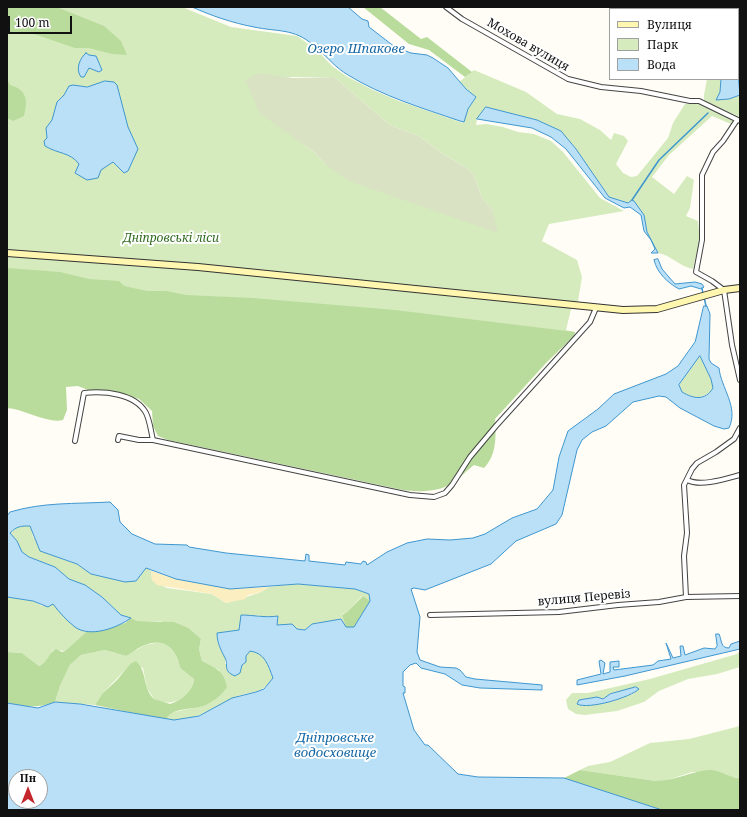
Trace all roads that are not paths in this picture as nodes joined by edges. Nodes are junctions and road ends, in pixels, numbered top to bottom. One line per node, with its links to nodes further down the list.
1 (446, 7): 2 (street, Мохова вулиця)
2 (739, 120): 5 (street)
3 (7, 253): 6 (main road)
4 (740, 288): 5 (main road)
5 (724, 290): 6 (main road); 7 (street)
6 (596, 308): 10 (street)
7 (740, 380)
8 (740, 428): 13 (street)
9 (118, 440): 10 (street)
10 (153, 440): 11 (street)
11 (75, 441)
12 (740, 475): 13 (street)
13 (687, 480): 15 (street)
14 (740, 596): 15 (street, вулиця Перевіз)
15 (686, 597): 16 (street, вулиця Перевіз)
16 (430, 615)

